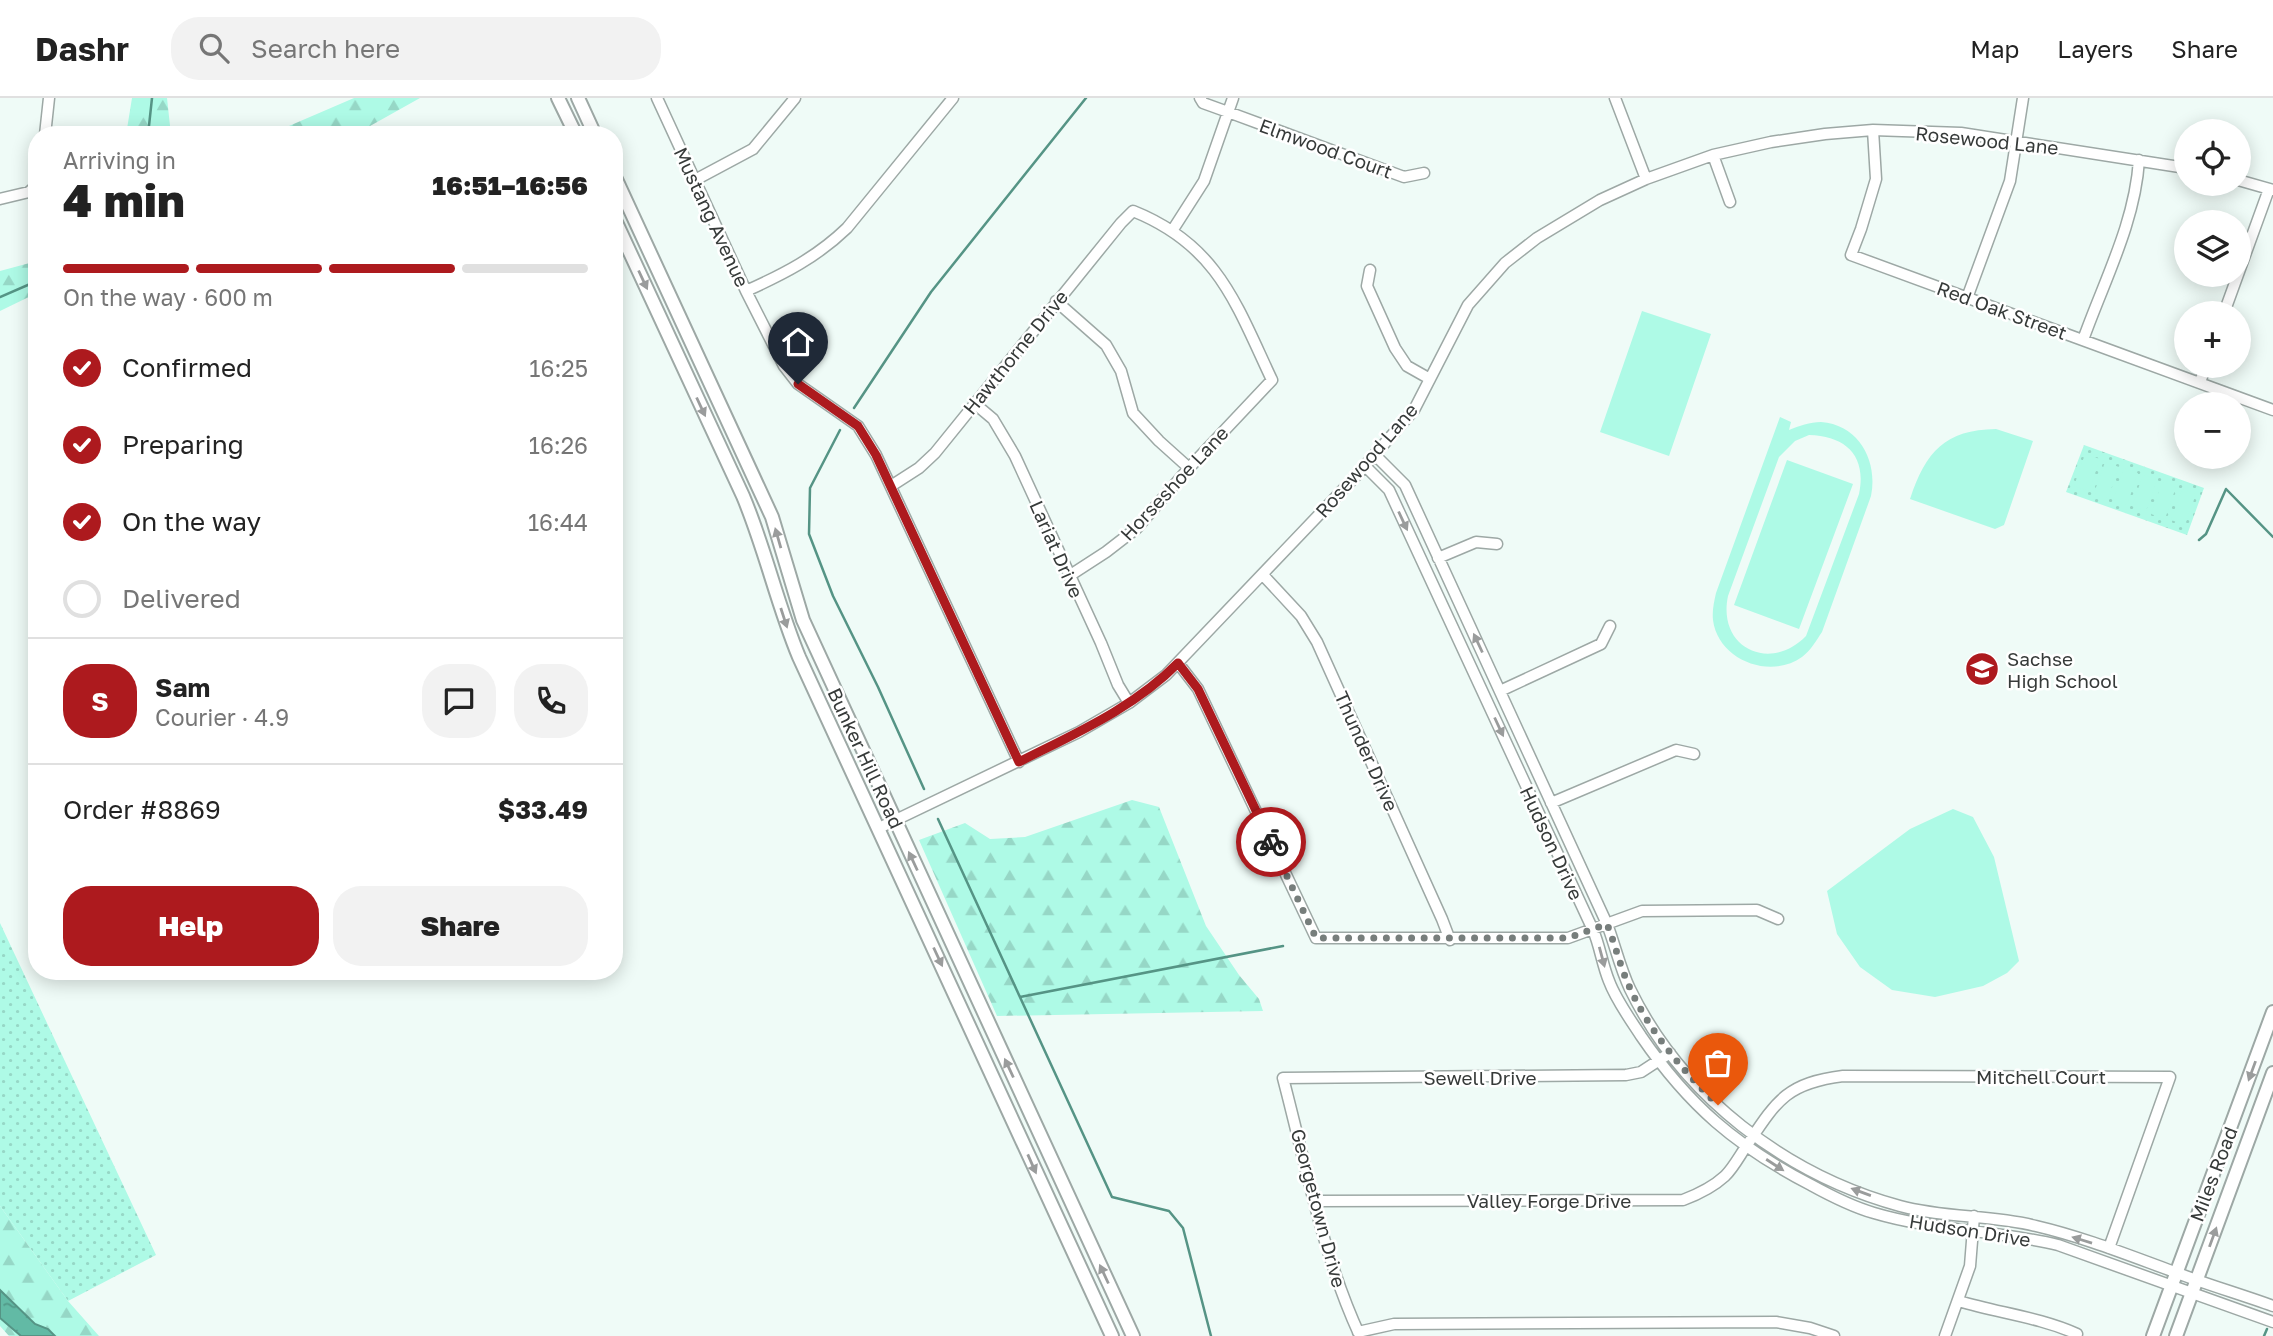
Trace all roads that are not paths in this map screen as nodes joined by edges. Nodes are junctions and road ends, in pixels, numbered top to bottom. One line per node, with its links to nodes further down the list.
1 (49, 98): 12 (street)
2 (558, 98): 13 (main road)
3 (578, 98): 14 (main road)
4 (657, 98): 22 (street, Mustang Avenue)
5 (795, 98): 22 (street)
6 (953, 98): 32 (street)
7 (1200, 98): 11 (street, Elmwood Court)
8 (1233, 98): 11 (street)
9 (1615, 98): 21 (street)
10 (2023, 98): 16 (street)
11 (1228, 112): 20 (street, Elmwood Court); 29 (street)
12 (46, 126)
13 (572, 126)
14 (591, 126)
15 (1873, 130): 16 (street, Rosewood Lane); 17 (street, Rosewood Lane); 33 (street, Red Oak Street)
16 (2017, 141): 18 (street, Rosewood Lane); 33 (street)
17 (1713, 155): 21 (street, Rosewood Lane); 28 (street)
18 (2139, 160): 19 (street, Rosewood Lane); 36 (street)
19 (2174, 166)
20 (1424, 173)
21 (1646, 179): 38 (street, Rosewood Lane)
22 (695, 180): 32 (street, Mustang Avenue)
23 (2251, 184): 24 (street)
24 (2271, 189): 34 (street)
25 (28, 192): 27 (street)
26 (623, 194): 57 (main road, Bunker Hill Road, one-way to 26)
27 (0, 199)
28 (1730, 202)
29 (1172, 231): 35 (street, Hawthorne Drive); 44 (street, Horseshoe Lane)
30 (623, 237): 58 (main road, Bunker Hill Road, one-way to 58)
31 (1370, 270): 38 (street)
32 (746, 291): 45 (street, Mustang Avenue)
33 (1967, 298): 36 (street, Red Oak Street)
34 (2229, 301)
35 (1056, 302): 40 (street, Hawthorne Drive); 44 (street)
36 (2083, 340): 39 (street, Red Oak Street)
37 (2202, 378): 39 (street)
38 (1430, 379): 42 (street, Rosewood Lane)
39 (2200, 382): 41 (street, Red Oak Street)
40 (974, 403): 45 (street, Hawthorne Drive); 49 (street, Lariat Drive)
41 (2273, 410)
42 (1375, 455): 43 (street, Rosewood Lane); 47 (street, Hudson Drive)
43 (1365, 466): 48 (street, Rosewood Lane); 61 (street, Hudson Drive, one-way to 61)
44 (1189, 468): 49 (street, Horseshoe Lane)
45 (891, 486): 55 (street, Mustang Avenue)
46 (1497, 544): 47 (street)
47 (1438, 558): 52 (street, Hudson Drive, one-way to 47)
48 (1263, 575): 51 (street, Rosewood Lane); 62 (street, Thunder Drive)
49 (1069, 576): 53 (street, Lariat Drive)
50 (1609, 626): 52 (street)
51 (1178, 663): 53 (street, Rosewood Lane); 62 (street)
52 (1500, 691): 56 (street, Hudson Drive)
53 (1129, 703): 55 (street, Rosewood Lane)
54 (1694, 754): 56 (street)
55 (1019, 762): 57 (street, Rosewood Lane)
56 (1551, 803): 60 (street, Hudson Drive)
57 (895, 822): 58 (street, Rosewood Lane); 85 (main road, Bunker Hill Road, one-way to 57)
58 (879, 828): 84 (main road, Bunker Hill Road, one-way to 84)
59 (1778, 919): 60 (street)
60 (1607, 924): 61 (street); 64 (street, Hudson Drive)
61 (1593, 930): 62 (street); 65 (street, Hudson Drive, one-way to 65)
62 (1450, 940)
63 (2273, 1012): 68 (main road, Miles Road, one-way to 68)
64 (1670, 1053): 65 (street, Sewell Drive); 70 (street, Hudson Drive)
65 (1658, 1061): 67 (street, Sewell Drive); 71 (street, Hudson Drive)
66 (2273, 1073): 69 (main road, Miles Road)
67 (1283, 1078): 72 (street, Georgetown Drive)
68 (2237, 1110): 69 (main road); 76 (main road, Miles Road)
69 (2257, 1117): 77 (main road, Miles Road, one-way to 69)
70 (1754, 1135): 71 (street, Valley Forge Drive); 73 (street, Hudson Drive, one-way to 70); 75 (street, Mitchell Court)
71 (1746, 1146): 72 (street, Valley Forge Drive); 74 (street, Hudson Drive, one-way to 74)
72 (1315, 1201): 83 (street, Georgetown Drive)
73 (1974, 1216): 74 (street); 75 (street, Hudson Drive, one-way to 73)
74 (1974, 1231): 78 (street, Hudson Drive); 80 (street)
75 (2109, 1248): 76 (street, Hudson Drive)
76 (2176, 1273): 77 (street, Hudson Drive); 78 (main road, Miles Road)
77 (2197, 1279): 79 (main road, Miles Road); 81 (street, Hudson Drive)
78 (2171, 1286): 79 (street, Hudson Drive); 89 (main road, Miles Road)
79 (2192, 1293): 82 (street, Hudson Drive); 90 (main road, Miles Road)
80 (1959, 1301): 87 (street); 88 (street)
81 (2273, 1306)
82 (2273, 1322)
83 (1359, 1334): 86 (street)
84 (1111, 1336)
85 (1133, 1336)
86 (1834, 1336)
87 (1945, 1336)
88 (2076, 1336)
89 (2153, 1336)
90 (2176, 1336)

